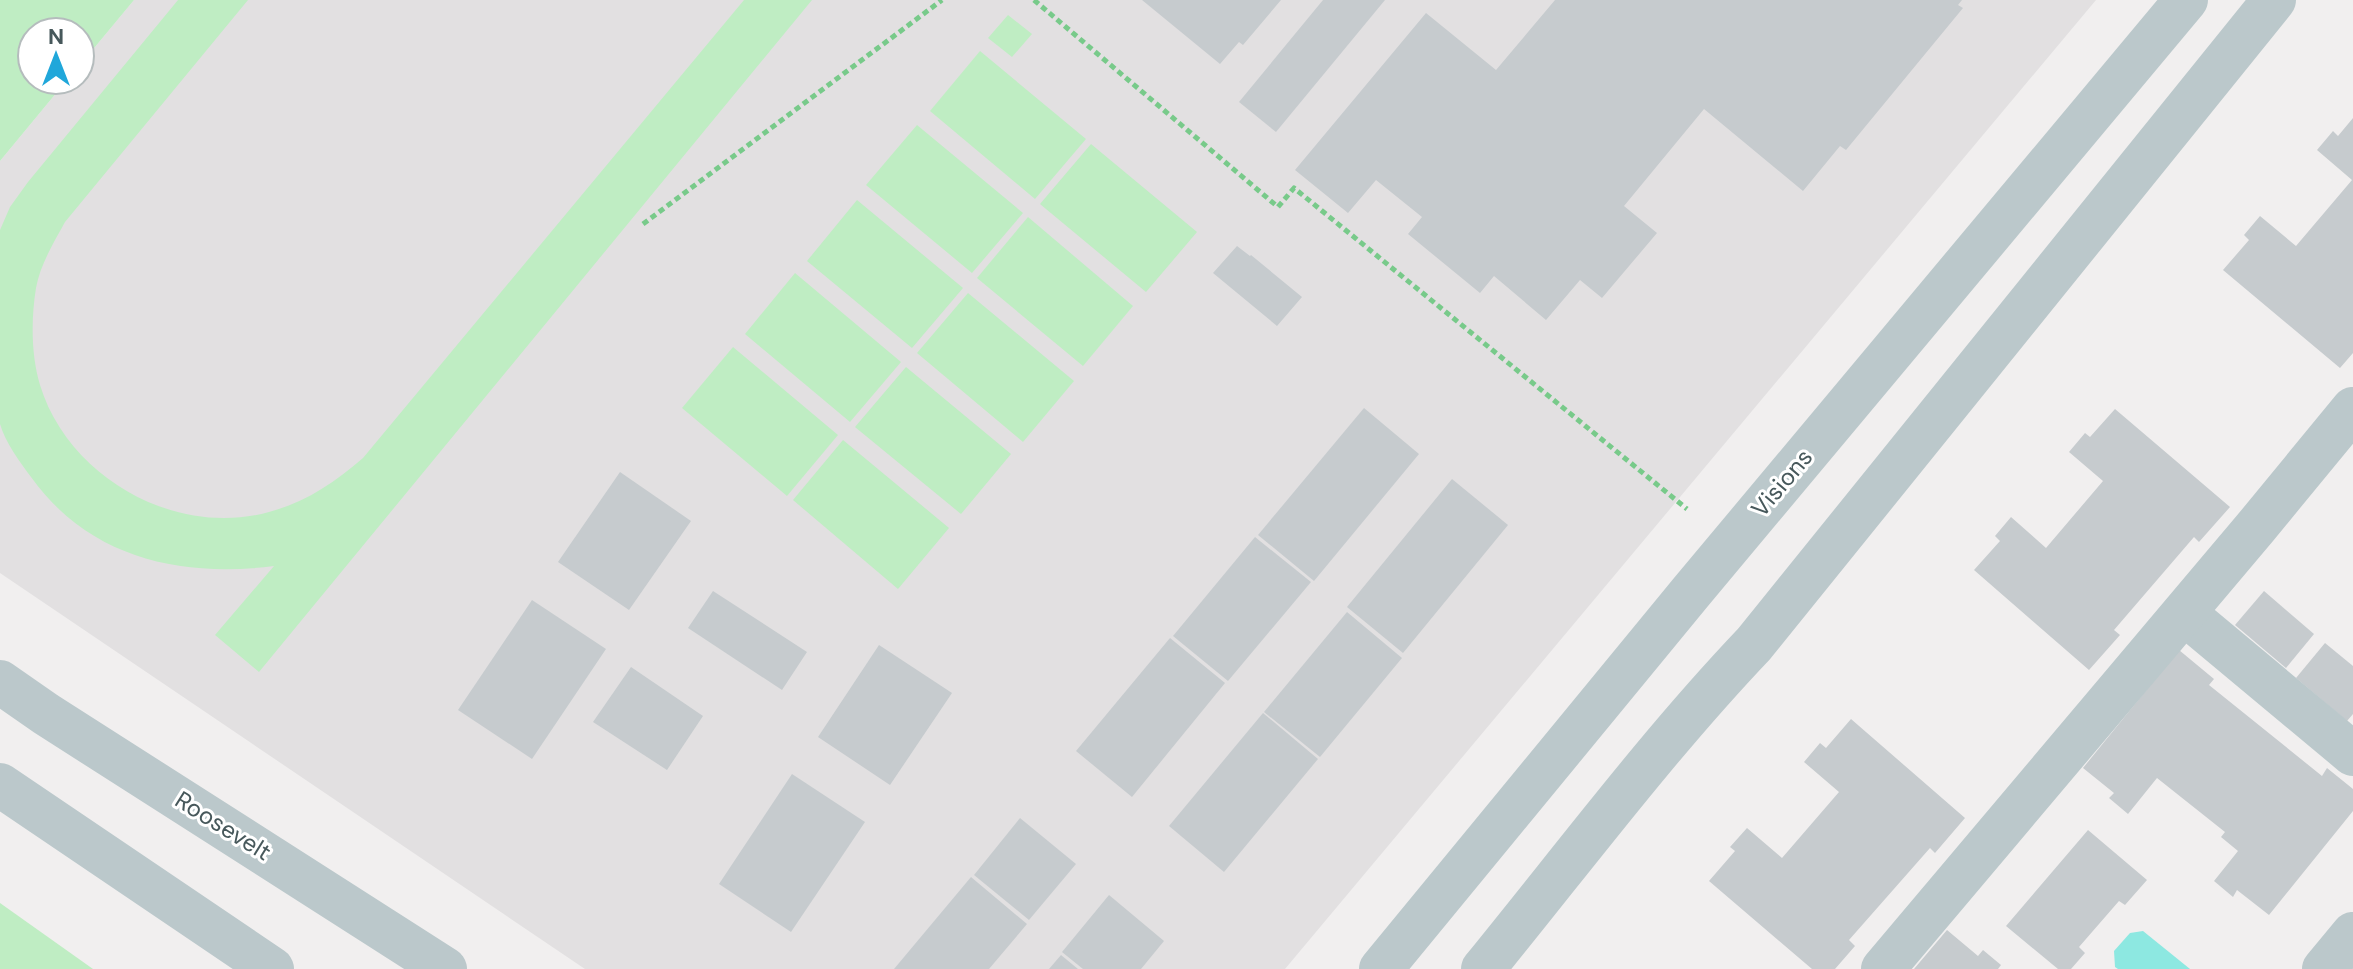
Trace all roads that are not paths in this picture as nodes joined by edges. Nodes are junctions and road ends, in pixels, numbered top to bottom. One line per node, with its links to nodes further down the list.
1 (2186, 0): 11 (street, Visions)
2 (2274, 0): 12 (street)
3 (2353, 409): 4 (street)
4 (2184, 613): 6 (street); 13 (street)
5 (0, 682): 10 (street, Roosevelt)
6 (2353, 754)
7 (0, 785): 9 (street)
8 (2353, 934): 14 (street)
9 (272, 969)
10 (445, 969)
11 (1381, 969)
12 (1483, 969)
13 (1883, 969)
14 (2324, 969)

